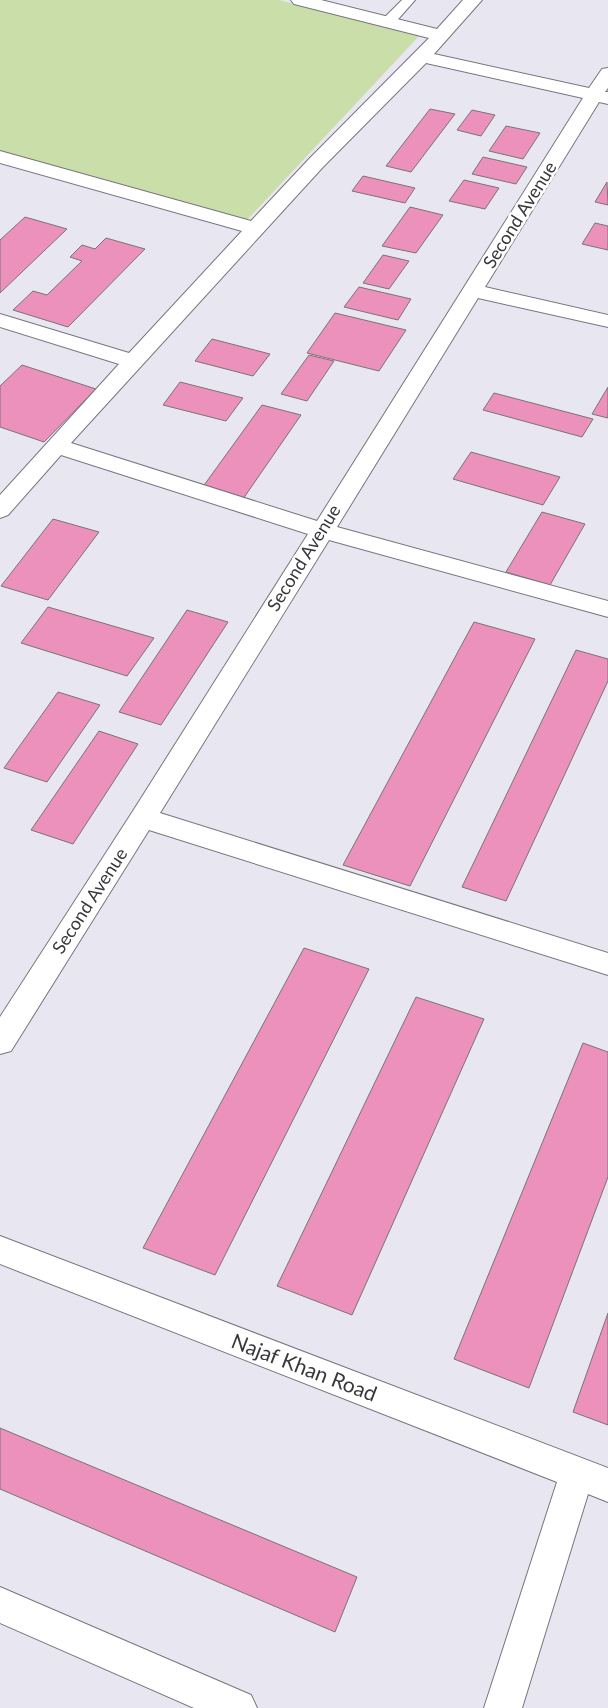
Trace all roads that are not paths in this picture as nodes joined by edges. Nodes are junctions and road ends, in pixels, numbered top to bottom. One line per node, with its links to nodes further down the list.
1 (300, 0): 4 (street)
2 (409, 0): 4 (lane)
3 (473, 0): 5 (street)
4 (388, 22): 5 (street)
5 (440, 35): 6 (street)
6 (422, 57): 8 (street); 10 (street)
7 (608, 72): 8 (street, Second Avenue)
8 (601, 96): 11 (street, Second Avenue)
9 (0, 157): 10 (street)
10 (256, 229): 14 (street)
11 (473, 290): 13 (street); 17 (street, Second Avenue)
12 (0, 320): 14 (street)
13 (608, 321)
14 (134, 362): 15 (street)
15 (56, 446): 16 (street); 17 (street)
16 (0, 510)
17 (321, 530): 18 (street); 19 (street, Second Avenue)
18 (608, 609)
19 (143, 818): 20 (street); 21 (street, Second Avenue)
20 (605, 956)
21 (0, 1042)
22 (0, 1250): 23 (street, Najaf Khan Road)
23 (593, 1480): 26 (street)
24 (0, 1606): 25 (street)
25 (238, 1708)
26 (503, 1708)

